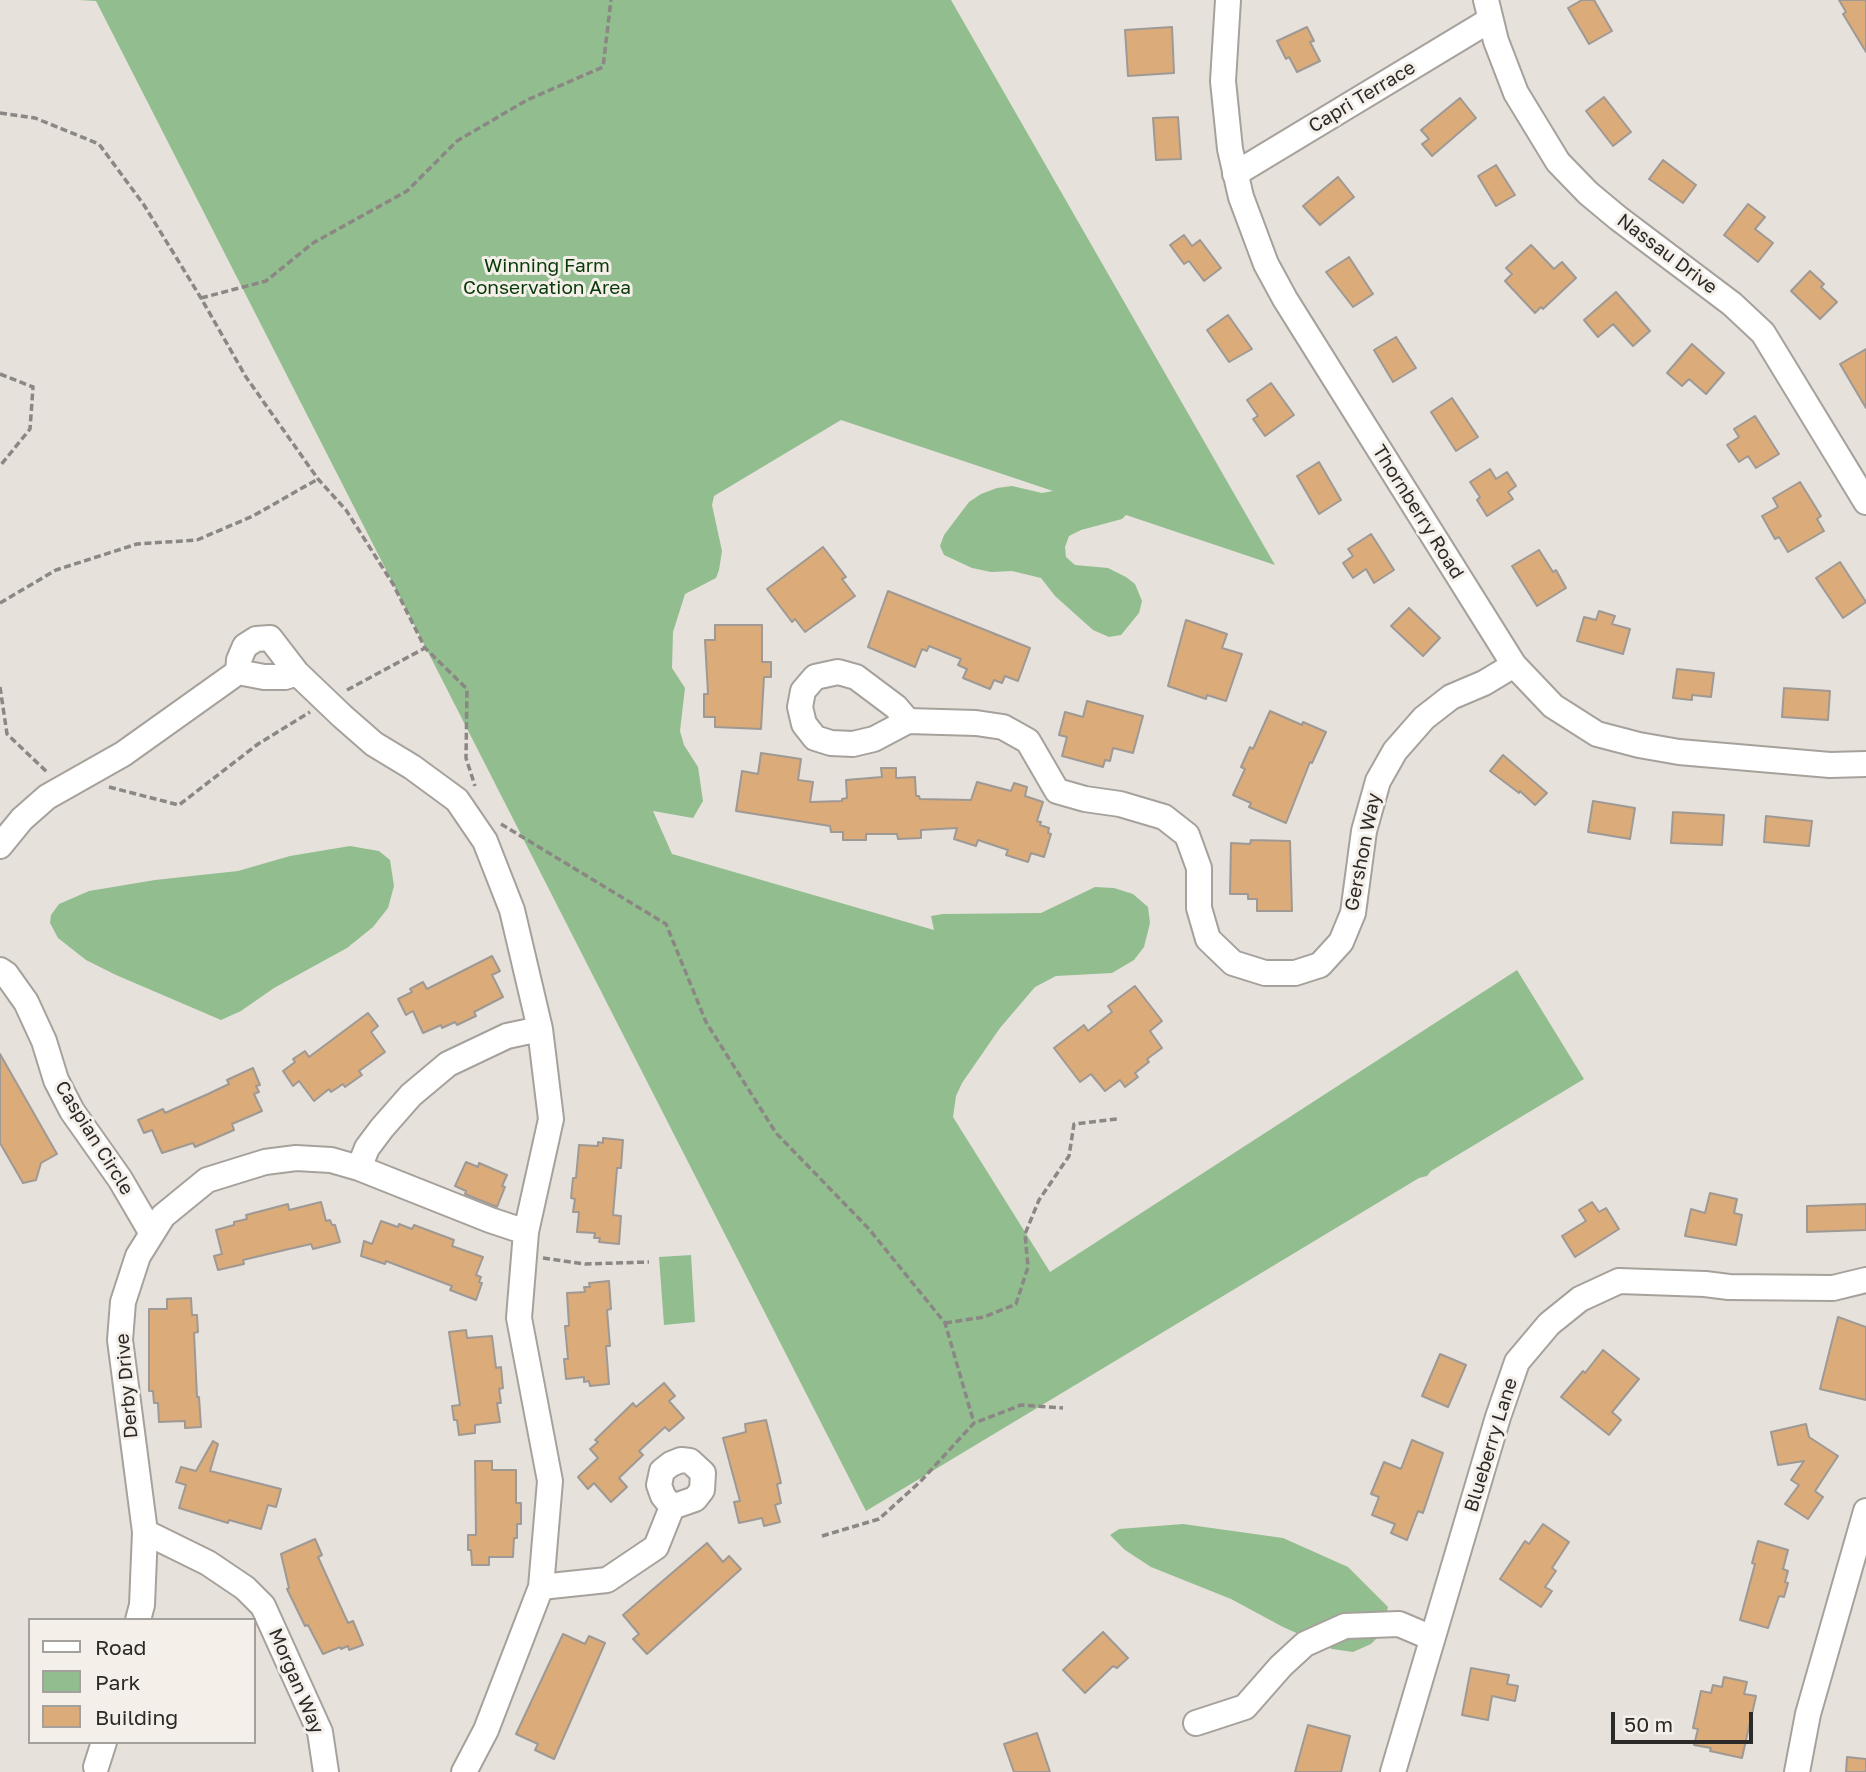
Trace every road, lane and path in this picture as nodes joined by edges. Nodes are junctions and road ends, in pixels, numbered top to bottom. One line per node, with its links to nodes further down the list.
1 (611, 0): 6 (path)
2 (1228, 0): 5 (street, Thornberry Road)
3 (1488, 10): 5 (street, Capri Terrace); 10 (street, Nassau Drive)
4 (0, 113): 6 (path)
5 (1235, 174): 13 (street, Thornberry Road)
6 (201, 298): 9 (path)
7 (0, 374): 8 (path)
8 (0, 466)
9 (318, 479): 11 (path); 12 (path)
10 (1866, 502)
11 (0, 603)
12 (425, 648): 16 (path); 19 (path)
13 (1514, 665): 17 (street, Gershon Way); 18 (street, Thornberry Road)
14 (239, 672): 15 (street); 15 (street); 22 (street)
15 (297, 673): 16 (street)
16 (327, 702): 20 (path); 24 (street)
17 (908, 721)
18 (1866, 764)
19 (477, 791)
20 (179, 806)
21 (495, 820): 31 (path)
22 (0, 846)
23 (0, 970): 27 (street, Caspian Circle)
24 (540, 1029): 26 (street); 28 (street)
25 (1117, 1119): 31 (path)
26 (359, 1168): 27 (street, Derby Drive); 28 (street, Derby Drive)
27 (151, 1232): 36 (street, Derby Drive)
28 (525, 1244): 29 (path); 38 (street)
29 (649, 1262)
30 (1866, 1280): 40 (street, Blueberry Lane)
31 (945, 1323): 33 (path)
32 (1063, 1408): 33 (path)
33 (974, 1423): 37 (path)
34 (672, 1507): 38 (street)
35 (1866, 1511): 47 (street)
36 (145, 1532): 39 (street, Derby Drive); 44 (street, Morgan Way)
37 (822, 1536)
38 (541, 1587): 45 (street)
39 (139, 1618)
40 (1432, 1638): 41 (street); 46 (street, Blueberry Lane)
41 (1196, 1723)
42 (103, 1744): 43 (street)
43 (96, 1767)
44 (326, 1772)
45 (464, 1772)
46 (1393, 1772)
47 (1797, 1772)

